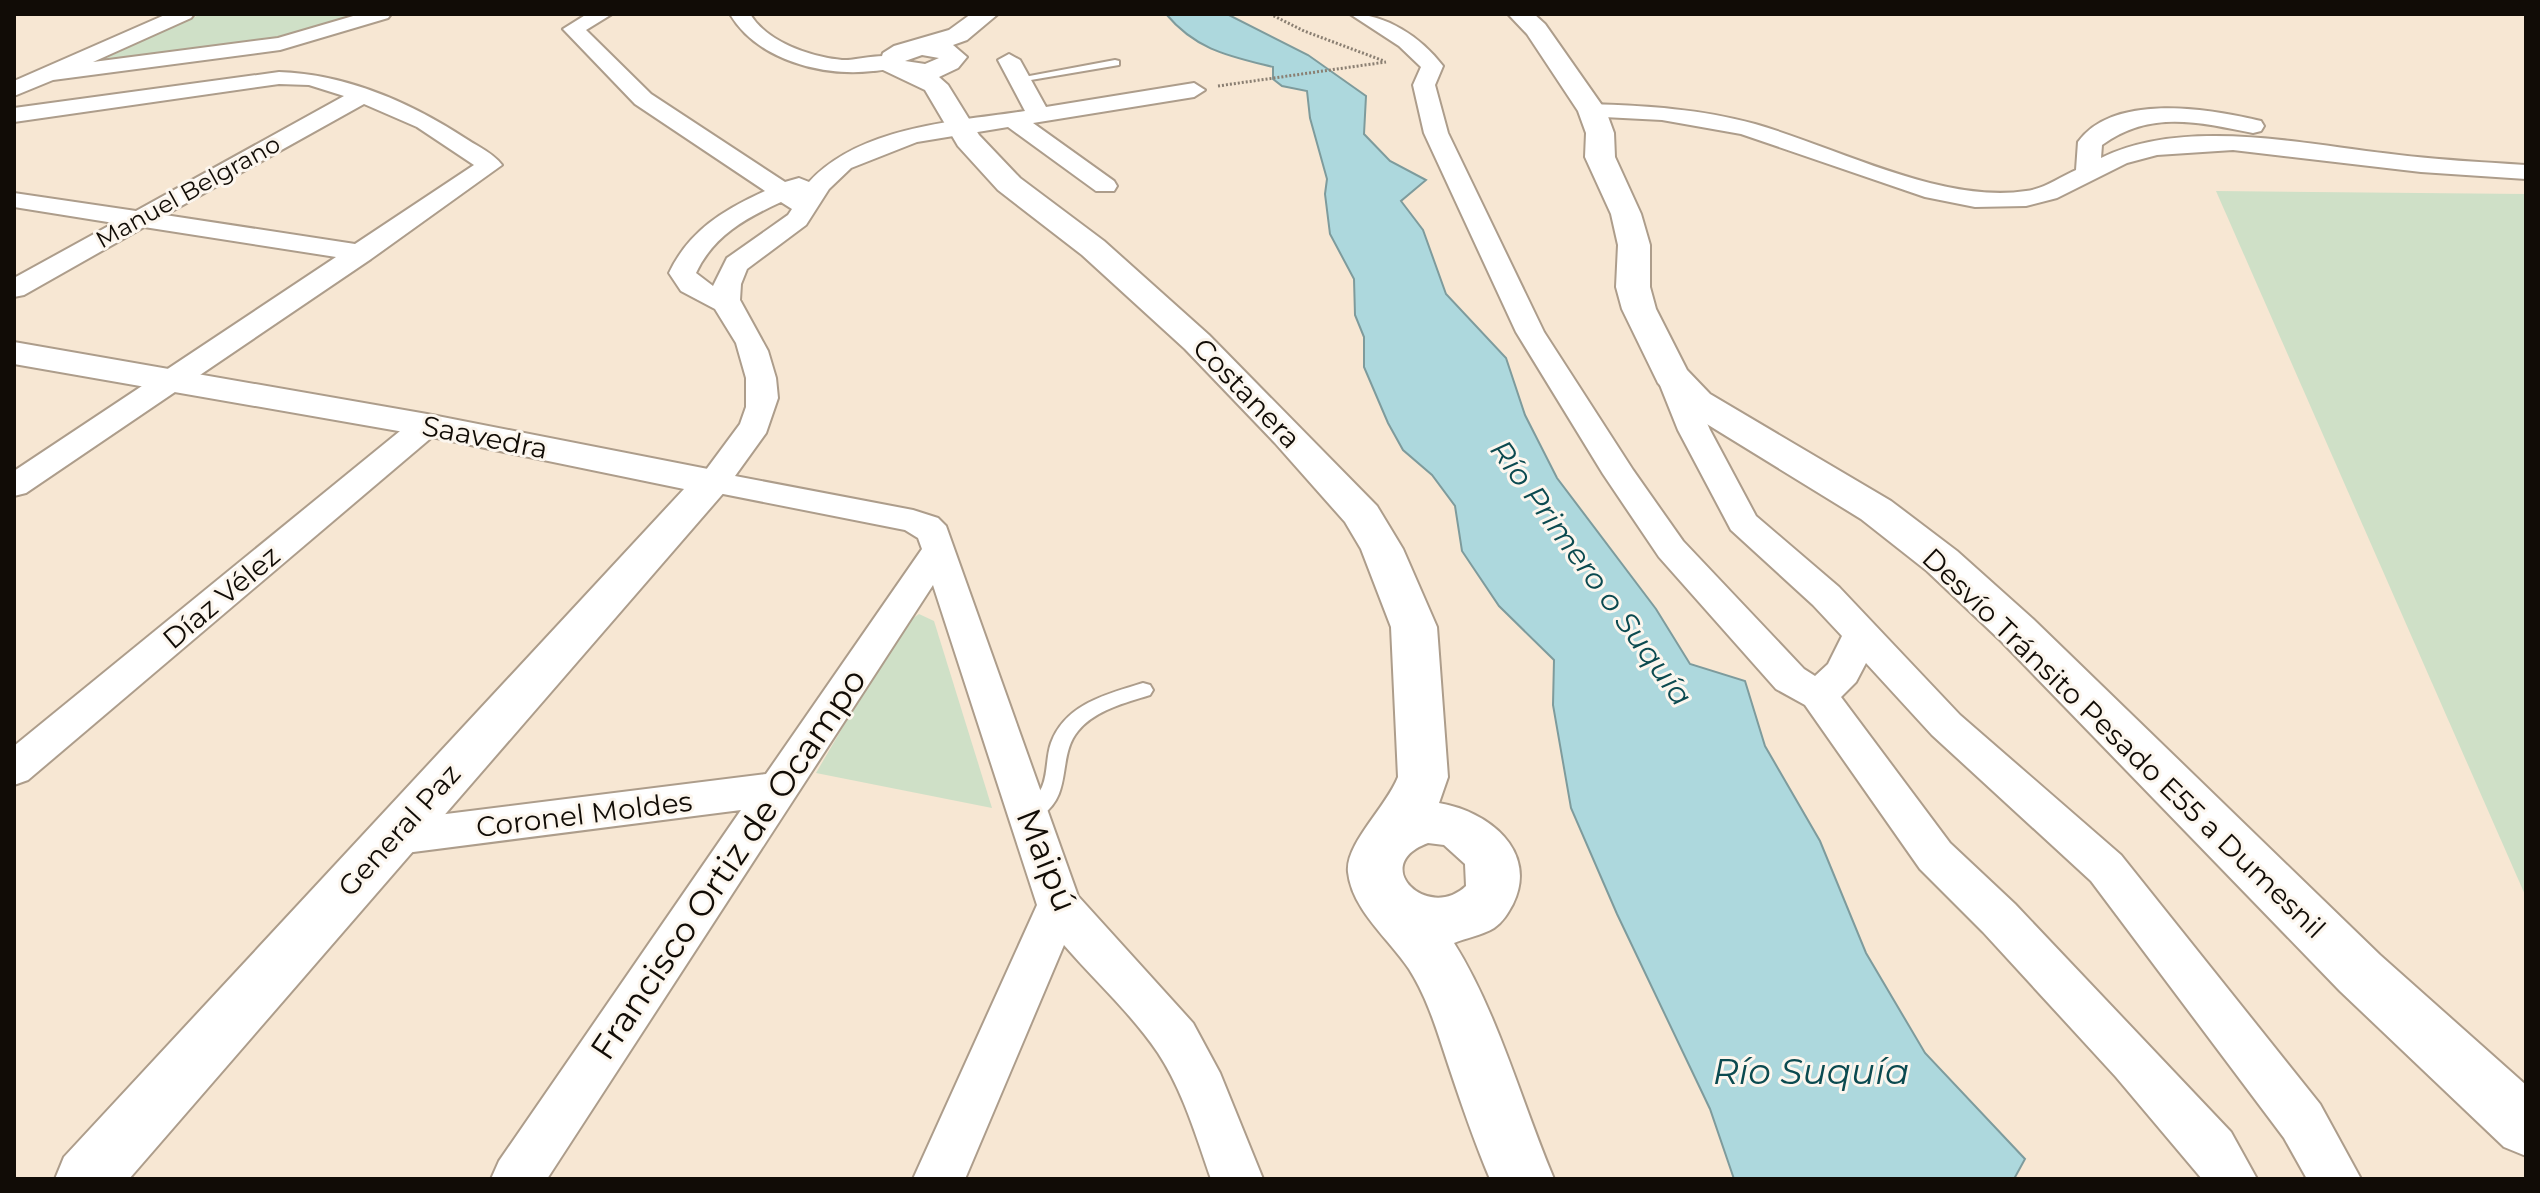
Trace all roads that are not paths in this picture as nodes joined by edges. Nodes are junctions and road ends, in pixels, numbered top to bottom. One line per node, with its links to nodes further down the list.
1 (184, 14): 12 (street)
2 (381, 14): 12 (street)
3 (602, 14): 24 (street)
4 (740, 14): 9 (street)
5 (986, 14): 9 (street)
6 (1360, 14): 43 (street)
7 (1520, 14): 16 (street, Desvío Tránsito Pesado E55 a Dumesnil)
8 (922, 47): 9 (street)
9 (932, 62): 20 (street, Costanera)
10 (1115, 63): 11 (lane)
11 (1014, 70): 17 (street)
12 (48, 74): 13 (street)
13 (16, 88)
14 (1194, 90): 17 (street)
15 (363, 95): 18 (street); 30 (street, Manuel Belgrano); 31 (street)
16 (1592, 111): 25 (street); 35 (street, Desvío Tránsito Pesado E55 a Dumesnil)
17 (1038, 114): 19 (street)
18 (14, 115)
19 (1012, 119): 20 (street); 26 (street)
20 (959, 127): 22 (street); 45 (street, Costanera)
21 (2367, 158): 23 (street); 25 (street); 25 (street)
22 (843, 163): 24 (street); 27 (street); 29 (street)
23 (2526, 172)
24 (753, 173): 27 (street)
25 (2088, 175)
26 (1105, 186)
27 (781, 193): 29 (street); 33 (street)
28 (14, 200): 30 (street)
29 (807, 208): 33 (street)
30 (140, 219): 31 (street); 32 (street, Manuel Belgrano)
31 (362, 253): 36 (street)
32 (14, 289)
33 (726, 304): 38 (street)
34 (14, 353): 36 (street, Saavedra)
35 (1671, 375): 41 (street); 55 (street, Desvío Tránsito Pesado E55 a Dumesnil)
36 (171, 380): 37 (street, Saavedra); 39 (street)
37 (427, 425): 38 (street, Saavedra); 44 (street, Díaz Vélez)
38 (713, 482): 40 (street, Saavedra); 50 (street, General Paz)
39 (14, 486)
40 (939, 550): 46 (street, Francisco Ortiz de Ocampo); 47 (street, Maipú)
41 (1861, 634): 43 (street); 62 (street)
42 (1143, 690): 47 (lane)
43 (1819, 695): 61 (street)
44 (14, 769)
45 (1423, 777): 48 (street, Costanera); 49 (street)
46 (777, 789): 50 (street, Coronel Moldes); 57 (street, Francisco Ortiz de Ocampo)
47 (1027, 814): 52 (street, Maipú)
48 (1393, 832): 49 (street); 51 (street, Costanera)
49 (1466, 832): 53 (street)
50 (390, 838): 56 (street, General Paz)
51 (1388, 902): 53 (street); 54 (street, Costanera)
52 (1059, 905): 58 (street); 59 (street, Maipú)
53 (1480, 908): 54 (street)
54 (1453, 992): 60 (street, Costanera)
55 (2526, 1126)
56 (87, 1179)
57 (517, 1179)
58 (939, 1179)
59 (1237, 1179)
60 (1522, 1179)
61 (2231, 1179)
62 (2335, 1179)

